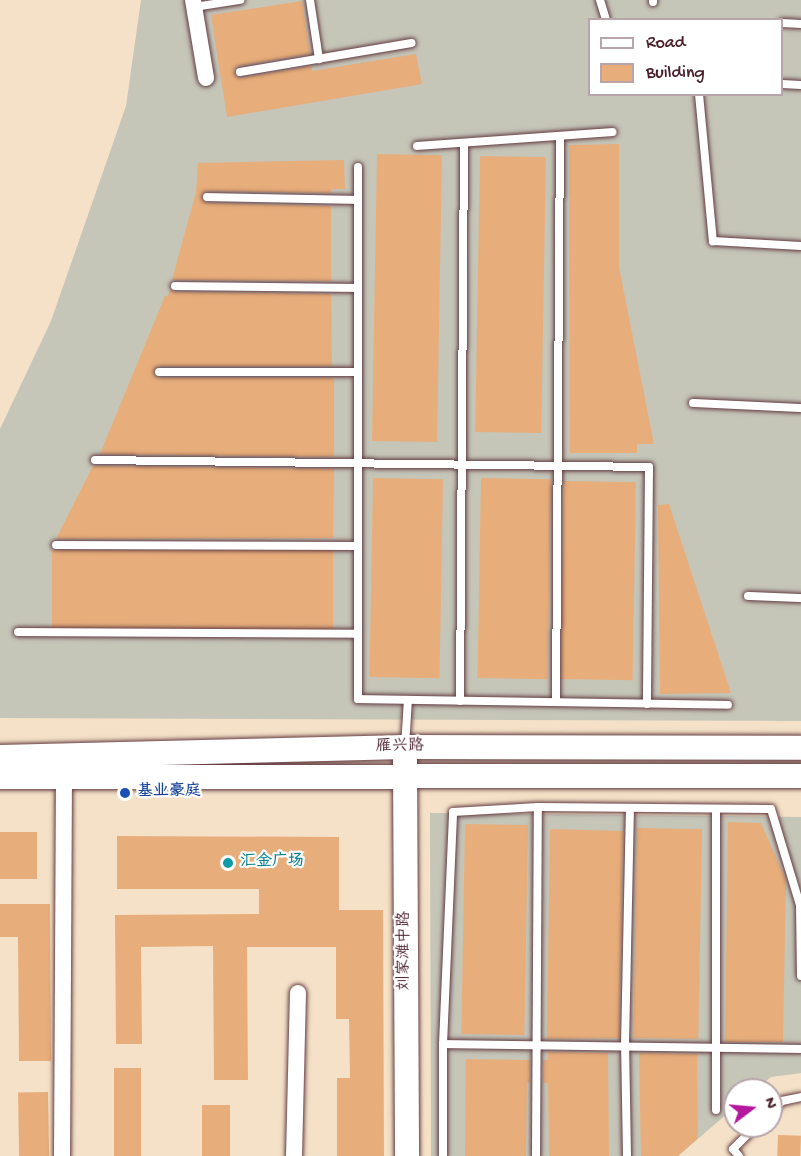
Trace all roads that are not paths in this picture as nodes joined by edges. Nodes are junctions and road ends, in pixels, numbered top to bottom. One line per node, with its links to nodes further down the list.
1 (240, 0): 4 (lane)
2 (310, 0): 9 (lane)
3 (600, 0): 5 (lane)
4 (194, 4): 11 (street)
5 (605, 18)
6 (783, 23): 7 (lane)
7 (801, 24)
8 (412, 43): 9 (lane)
9 (319, 59): 10 (lane)
10 (240, 72)
11 (206, 78)
12 (783, 84): 13 (lane)
13 (801, 85)
14 (699, 96): 22 (lane)
15 (613, 132): 16 (lane)
16 (560, 136): 17 (lane); 32 (lane)
17 (464, 143): 18 (lane); 31 (lane)
18 (417, 146)
19 (358, 167): 21 (lane)
20 (207, 197): 21 (lane)
21 (358, 200): 24 (lane)
22 (801, 246)
23 (175, 286): 24 (lane)
24 (358, 288): 26 (lane)
25 (159, 372): 26 (lane)
26 (358, 372): 30 (lane)
27 (693, 403): 28 (lane)
28 (801, 408)
29 (95, 460): 30 (lane)
30 (358, 464): 31 (lane); 34 (lane)
31 (462, 465): 32 (lane); 40 (lane)
32 (558, 466): 41 (lane); 42 (lane)
33 (56, 545): 34 (lane)
34 (358, 546): 38 (lane)
35 (748, 596): 36 (lane)
36 (801, 598)
37 (18, 632): 38 (lane)
38 (358, 634): 39 (lane)
39 (408, 700): 40 (lane); 44 (lane)
40 (460, 701): 41 (lane)
41 (556, 702): 42 (lane)
42 (647, 704): 43 (lane)
43 (728, 705)
44 (405, 747): 45 (main road, 雁兴路); 47 (main road, 雁兴路); 48 (main road, 刘家滩中路)
45 (801, 748)
46 (0, 757): 47 (main road, 雁兴路)
47 (64, 767): 48 (main road, 雁兴路); 50 (main road, 雁兴路); 65 (street)
48 (405, 776): 49 (main road, 雁兴路); 67 (main road, 刘家滩中路)
49 (801, 776)
50 (0, 777)
51 (538, 807): 52 (lane); 56 (lane); 57 (lane)
52 (630, 809): 53 (lane); 58 (lane)
53 (716, 810): 54 (lane); 59 (lane)
54 (801, 976)
55 (298, 993): 66 (street)
56 (443, 1044): 57 (lane); 68 (lane)
57 (537, 1045): 58 (lane); 69 (lane)
58 (625, 1046): 59 (lane); 70 (lane)
59 (716, 1046): 60 (lane); 63 (lane)
60 (801, 1049)
61 (801, 1097): 62 (lane)
62 (783, 1101)
63 (716, 1110)
64 (744, 1138): 71 (lane)
65 (62, 1156)
66 (294, 1156)
67 (407, 1156)
68 (444, 1156)
69 (536, 1156)
70 (627, 1156)
71 (739, 1156)

